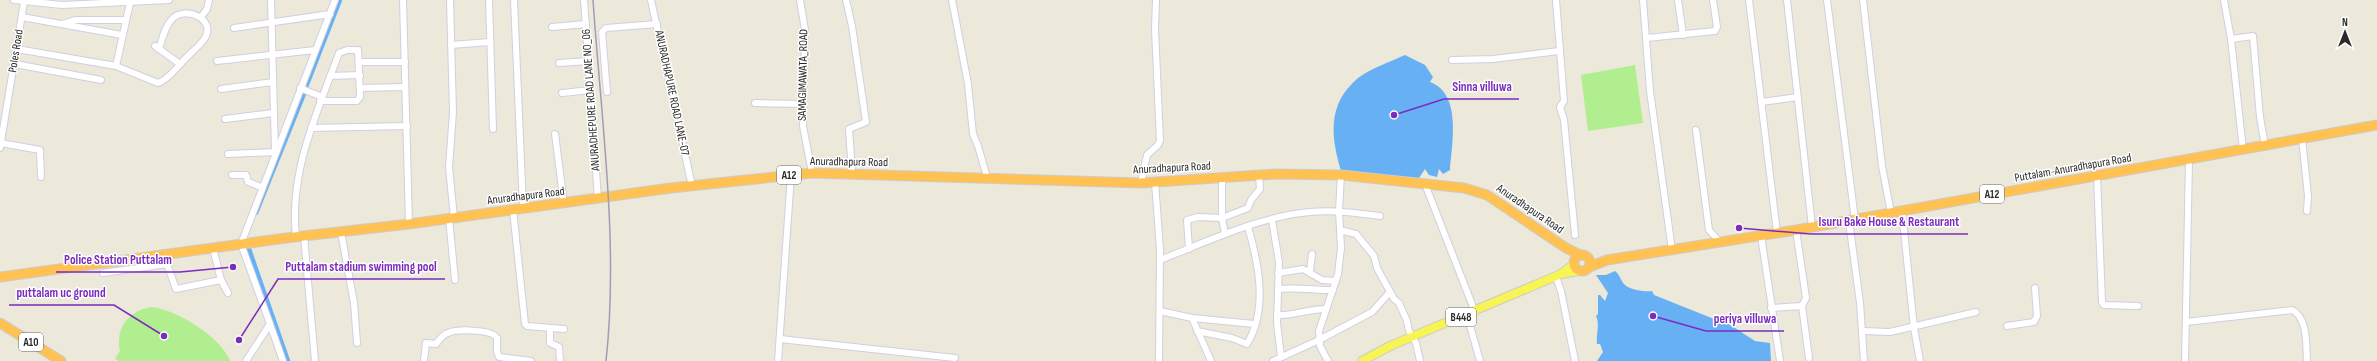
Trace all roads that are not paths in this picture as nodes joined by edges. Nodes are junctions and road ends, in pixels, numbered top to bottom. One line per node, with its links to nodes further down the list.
1 (14, 0): 26 (street)
2 (168, 0): 25 (street)
3 (209, 0): 33 (street)
4 (271, 0): 35 (street)
5 (335, 0): 31 (street)
6 (404, 0): 55 (street)
7 (450, 0): 46 (street)
8 (489, 0): 45 (street)
9 (514, 0): 110 (street)
10 (584, 0): 37 (street, ANURADHEPURE ROAD LANE NO_06)
11 (651, 0): 38 (street, ANURADHAPURE ROAD LANE-07)
12 (800, 0): 77 (street, SAMAGIMAWATA_ROAD)
13 (846, 0): 94 (street)
14 (952, 0): 101 (street)
15 (1156, 0): 103 (street)
16 (1556, 0): 49 (street)
17 (1643, 0): 43 (street)
18 (1678, 0): 42 (street)
19 (1713, 0): 42 (street)
20 (1749, 0): 74 (street)
21 (1787, 0): 71 (street)
22 (1828, 0): 119 (street)
23 (1863, 0): 114 (street)
24 (2224, 0): 44 (street)
25 (140, 1): 30 (street)
26 (24, 2): 29 (street); 32 (street, Poles Road)
27 (76, 2): 28 (street); 29 (street)
28 (110, 2): 30 (street)
29 (62, 3)
30 (130, 3): 34 (street)
31 (330, 14): 35 (street); 48 (street)
32 (22, 17): 36 (street); 47 (street, Poles Road)
33 (201, 17): 58 (street); 58 (street)
34 (126, 20): 36 (street); 41 (street)
35 (272, 23): 40 (street); 50 (street)
36 (62, 24): 41 (street)
37 (586, 24): 39 (street); 51 (street, ANURADHEPURE ROAD LANE NO_06)
38 (658, 24): 69 (street); 106 (street, ANURADHAPURE ROAD LANE-07)
39 (552, 27)
40 (234, 28)
41 (122, 35): 59 (street)
42 (1683, 35): 43 (street)
43 (1647, 38): 136 (street)
44 (2231, 39): 88 (street); 89 (street)
45 (489, 42): 46 (street); 83 (street)
46 (451, 45): 116 (street)
47 (17, 49): 57 (street, Poles Road); 59 (street)
48 (315, 50): 50 (street); 65 (street)
49 (1559, 51): 52 (street); 128 (street)
50 (272, 56): 53 (street); 63 (street)
51 (589, 60): 56 (street); 68 (street, ANURADHEPURE ROAD LANE NO_06)
52 (1452, 60)
53 (217, 61)
54 (359, 62): 55 (street); 60 (street); 61 (street)
55 (405, 62): 64 (street)
56 (560, 63)
57 (14, 64): 62 (street); 76 (street, Poles Road)
58 (180, 64): 59 (street)
59 (116, 66)
60 (330, 76): 61 (street); 72 (street)
61 (360, 76): 66 (street)
62 (101, 80)
63 (273, 82): 67 (street); 78 (street)
64 (405, 87): 66 (street); 81 (street)
65 (300, 88): 72 (street); 90 (street)
66 (360, 88): 72 (street)
67 (221, 89)
68 (591, 90): 70 (street); 108 (street, ANURADHEPURE ROAD LANE NO_06)
69 (607, 92)
70 (562, 93)
71 (1798, 97): 74 (street); 122 (street)
72 (321, 99): 82 (street)
73 (0, 102): 76 (street)
74 (1761, 102): 126 (street)
75 (755, 103): 77 (street)
76 (8, 104): 87 (street, Poles Road)
77 (802, 104): 93 (street, SAMAGIMAWATA_ROAD)
78 (273, 113): 79 (street); 90 (street)
79 (225, 119)
80 (2377, 125): 86 (highway, Puttalam-Anuradhapura Road / A12)
81 (407, 126): 82 (street); 120 (street)
82 (311, 128): 129 (street)
83 (493, 129)
84 (1696, 130): 131 (street)
85 (555, 134): 109 (street)
86 (2302, 139): 88 (highway, Puttalam-Anuradhapura Road / A12); 112 (street)
87 (0, 145): 100 (street)
88 (2265, 146): 89 (highway, Puttalam-Anuradhapura Road / A12)
89 (2243, 150): 92 (highway, Puttalam-Anuradhapura Road / A12)
90 (275, 152): 91 (street); 107 (street)
91 (228, 154)
92 (2189, 160): 99 (highway, Puttalam-Anuradhapura Road / A12); 166 (street)
93 (812, 173): 94 (highway, Anuradhapura Road / A12); 95 (highway, Anuradhapura Road / A12)
94 (852, 173): 101 (highway, Anuradhapura Road / A12)
95 (791, 174): 106 (highway, Anuradhapura Road / A12); 177 (street)
96 (232, 175): 107 (street)
97 (1259, 175): 98 (highway, Anuradhapura Road / A12); 102 (highway, Anuradhapura Road / A12); 117 (street)
98 (1341, 175): 105 (highway, Anuradhapura Road / A12); 113 (street)
99 (2097, 176): 111 (highway, Puttalam-Anuradhapura Road / A12); 157 (street)
100 (41, 177)
101 (987, 177): 103 (highway, Anuradhapura Road / A12)
102 (1222, 177): 104 (highway, Anuradhapura Road / A12); 117 (street)
103 (1141, 182): 104 (highway, Anuradhapura Road / A12)
104 (1155, 182): 139 (street)
105 (1425, 184): 135 (highway, Anuradhapura Road / A12); 161 (street)
106 (692, 186): 108 (highway, Anuradhapura Road / A12)
107 (261, 187): 132 (street)
108 (598, 199): 109 (highway, Anuradhapura Road / A12)
109 (564, 204): 110 (highway, Anuradhapura Road / A12)
110 (518, 209): 116 (highway, Anuradhapura Road / A12); 171 (street)
111 (1902, 211): 114 (highway, Puttalam-Anuradhapura Road / A12); 172 (street)
112 (2307, 211)
113 (1339, 212): 115 (street); 118 (street); 123 (street)
114 (1891, 213): 119 (highway, Puttalam-Anuradhapura Road / A12)
115 (1380, 216)
116 (452, 218): 120 (highway, Anuradhapura Road / A12); 149 (street)
117 (1222, 218): 127 (street); 134 (street)
118 (1272, 220): 121 (street); 145 (street)
119 (1852, 220): 122 (highway, Puttalam-Anuradhapura Road / A12); 175 (street)
120 (409, 224): 125 (highway, Anuradhapura Road / A12)
121 (1248, 227): 127 (street); 169 (street)
122 (1812, 227): 124 (highway, Puttalam-Anuradhapura Road / A12)
123 (1340, 230): 150 (street); 154 (street)
124 (1796, 230): 126 (highway, Puttalam-Anuradhapura Road / A12); 156 (street)
125 (341, 232): 129 (highway, Anuradhapura Road / A12); 179 (street)
126 (1777, 233): 130 (highway, Puttalam-Anuradhapura Road / A12)
127 (1225, 234): 134 (street)
128 (1575, 235)
129 (300, 236): 132 (highway, Anuradhapura Road / A12); 186 (street)
130 (1761, 236): 131 (highway, Puttalam-Anuradhapura Road / A12); 158 (street)
131 (1720, 242): 136 (highway, Puttalam-Anuradhapura Road / A12)
132 (240, 244): 133 (highway, Anuradhapura Road / A12); 168 (street)
133 (213, 248): 147 (highway, Anuradhapura Road / A12); 148 (street)
134 (1189, 248): 139 (street)
135 (1566, 248): 138 (highway, Anuradhapura Road / A12); 141 (highway, Anuradhapura Road / A12)
136 (1672, 250): 140 (highway, Puttalam-Anuradhapura Road / A12)
137 (1312, 254): 143 (street)
138 (1584, 256): 140 (highway, Anuradhapura Road / A12); 141 (highway); 142 (highway)
139 (1160, 260): 160 (street)
140 (1607, 260): 142 (highway, A12)
141 (1575, 266): 142 (highway); 146 (main road, B448)
142 (1589, 267)
143 (1310, 271): 145 (street); 150 (street)
144 (103, 273): 148 (street)
145 (1278, 273): 152 (street)
146 (1558, 276): 161 (main road, B448); 198 (street)
147 (0, 277)
148 (221, 280): 155 (street)
149 (456, 280)
150 (1336, 281): 153 (street)
151 (2035, 288): 170 (street)
152 (1278, 289): 153 (street); 163 (street)
153 (1333, 290): 159 (street)
154 (1390, 292): 176 (street); 178 (street)
155 (228, 293)
156 (1802, 306): 158 (street); 182 (street)
157 (2138, 306)
158 (1771, 308): 199 (street)
159 (1326, 309): 163 (street); 178 (street)
160 (1160, 311): 165 (street); 191 (street)
161 (1475, 312): 164 (main road, B448)
162 (1976, 312): 172 (street)
163 (1277, 315): 180 (street)
164 (1466, 315): 176 (main road, B448); 197 (street)
165 (1192, 318): 169 (street); 174 (street)
166 (2186, 322): 202 (street); 203 (street)
167 (0, 323): 183 (highway, A10)
168 (270, 324): 184 (street); 185 (street)
169 (1254, 324): 174 (street)
170 (2007, 326)
171 (550, 328): 173 (street); 189 (street)
172 (1914, 328): 175 (street); 201 (street)
173 (564, 329)
174 (1197, 330): 192 (street)
175 (1862, 331): 200 (street)
176 (1413, 336): 195 (main road, B448); 196 (street)
177 (780, 340): 181 (street); 190 (street)
178 (1319, 340): 180 (street); 194 (street)
179 (357, 343)
180 (1281, 357): 193 (street)
181 (955, 358)
182 (1809, 358)
183 (61, 361)
184 (246, 361)
185 (283, 361)
186 (315, 361)
187 (424, 361): 188 (street)
188 (531, 361)
189 (560, 361)
190 (778, 361)
191 (1159, 361)
192 (1211, 361)
193 (1273, 361)
194 (1328, 361)
195 (1362, 361)
196 (1420, 361)
197 (1480, 361)
198 (1575, 361)
199 (1780, 361)
200 (1864, 361)
201 (1920, 361)
202 (2185, 361)
203 (2308, 361)

